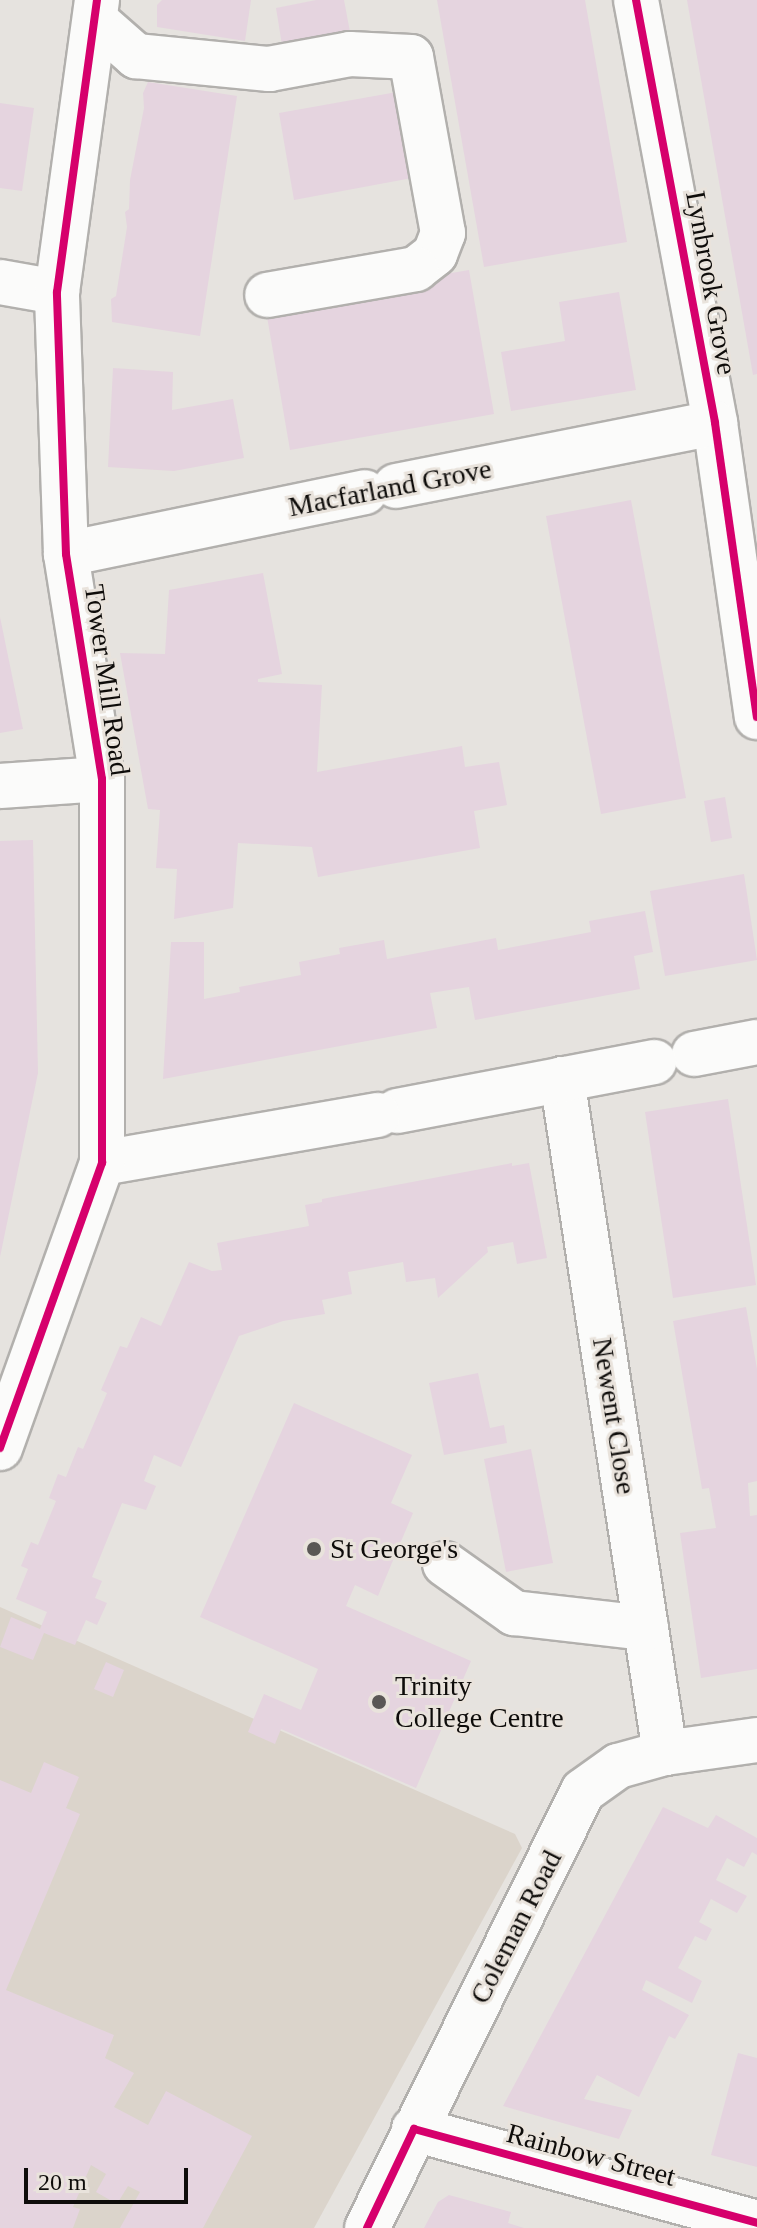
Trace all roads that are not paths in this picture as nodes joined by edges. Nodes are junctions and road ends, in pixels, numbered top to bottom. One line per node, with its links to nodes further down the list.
1 (636, 0): 6 (street, Lynbrook Grove)
2 (96, 10): 4 (street, Tower Mill Road); 5 (street, Tower Mill Road)
3 (0, 282): 4 (street)
4 (57, 292): 7 (street, Tower Mill Road)
5 (267, 295)
6 (715, 423): 7 (street, Macfarland Grove); 8 (street, Lynbrook Grove)
7 (66, 554): 9 (street, Tower Mill Road)
8 (757, 717)
9 (102, 779): 10 (street); 13 (street, Tower Mill Road)
10 (0, 786)
11 (757, 1042): 12 (street)
12 (562, 1079): 13 (street); 16 (street, Newent Close)
13 (102, 1163): 14 (street, Tower Mill Road)
14 (0, 1448)
15 (445, 1564): 16 (street)
16 (646, 1628): 18 (street, Newent Close)
17 (757, 1740): 18 (street, Coleman Road)
18 (665, 1753): 19 (street, Coleman Road)
19 (414, 2129): 20 (street, Rainbow Street); 21 (street, Coleman Road)
20 (757, 2223)
21 (367, 2228)

